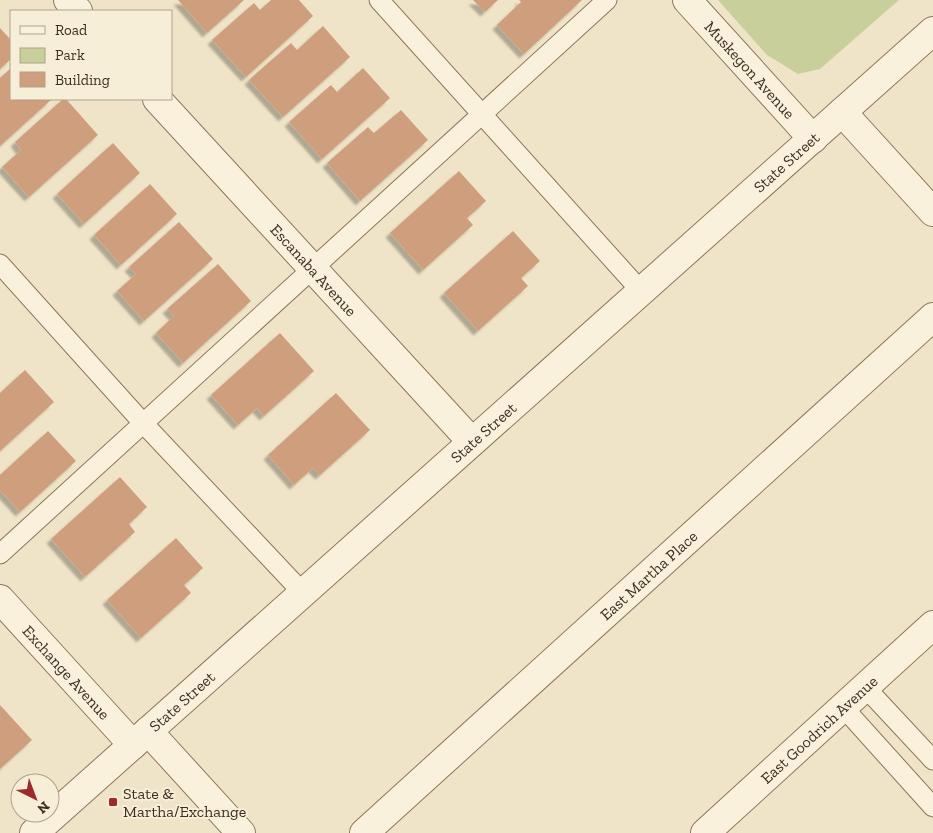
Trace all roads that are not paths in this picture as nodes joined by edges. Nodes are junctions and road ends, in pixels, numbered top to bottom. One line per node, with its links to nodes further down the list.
1 (68, 0): 5 (street)
2 (379, 0): 9 (lane)
3 (607, 0): 9 (lane)
4 (687, 0): 10 (street, Muskegon Avenue)
5 (77, 10)
6 (933, 31): 8 (street, State Street)
7 (158, 100): 13 (street, Escanaba Avenue)
8 (842, 112): 10 (street, State Street); 11 (street)
9 (482, 114): 13 (lane); 14 (lane)
10 (813, 139): 14 (street, State Street)
11 (933, 212)
12 (0, 264): 16 (lane)
13 (312, 269): 16 (lane); 17 (street, Escanaba Avenue)
14 (641, 291): 17 (street, State Street)
15 (933, 317): 30 (street, East Martha Place)
16 (143, 423): 18 (lane); 19 (lane)
17 (472, 442): 19 (street, State Street)
18 (0, 554)
19 (303, 593): 24 (street, State Street)
20 (0, 599): 24 (street, Exchange Avenue)
21 (933, 626): 22 (street, East Goodrich Avenue)
22 (865, 687): 23 (street, East Goodrich Avenue); 25 (lane)
23 (843, 707): 26 (lane); 27 (street, East Goodrich Avenue)
24 (140, 738): 28 (street, State Street); 29 (street, Exchange Avenue)
25 (933, 760)
26 (933, 807)
27 (715, 830)
28 (34, 833)
29 (241, 833)
30 (364, 833)

